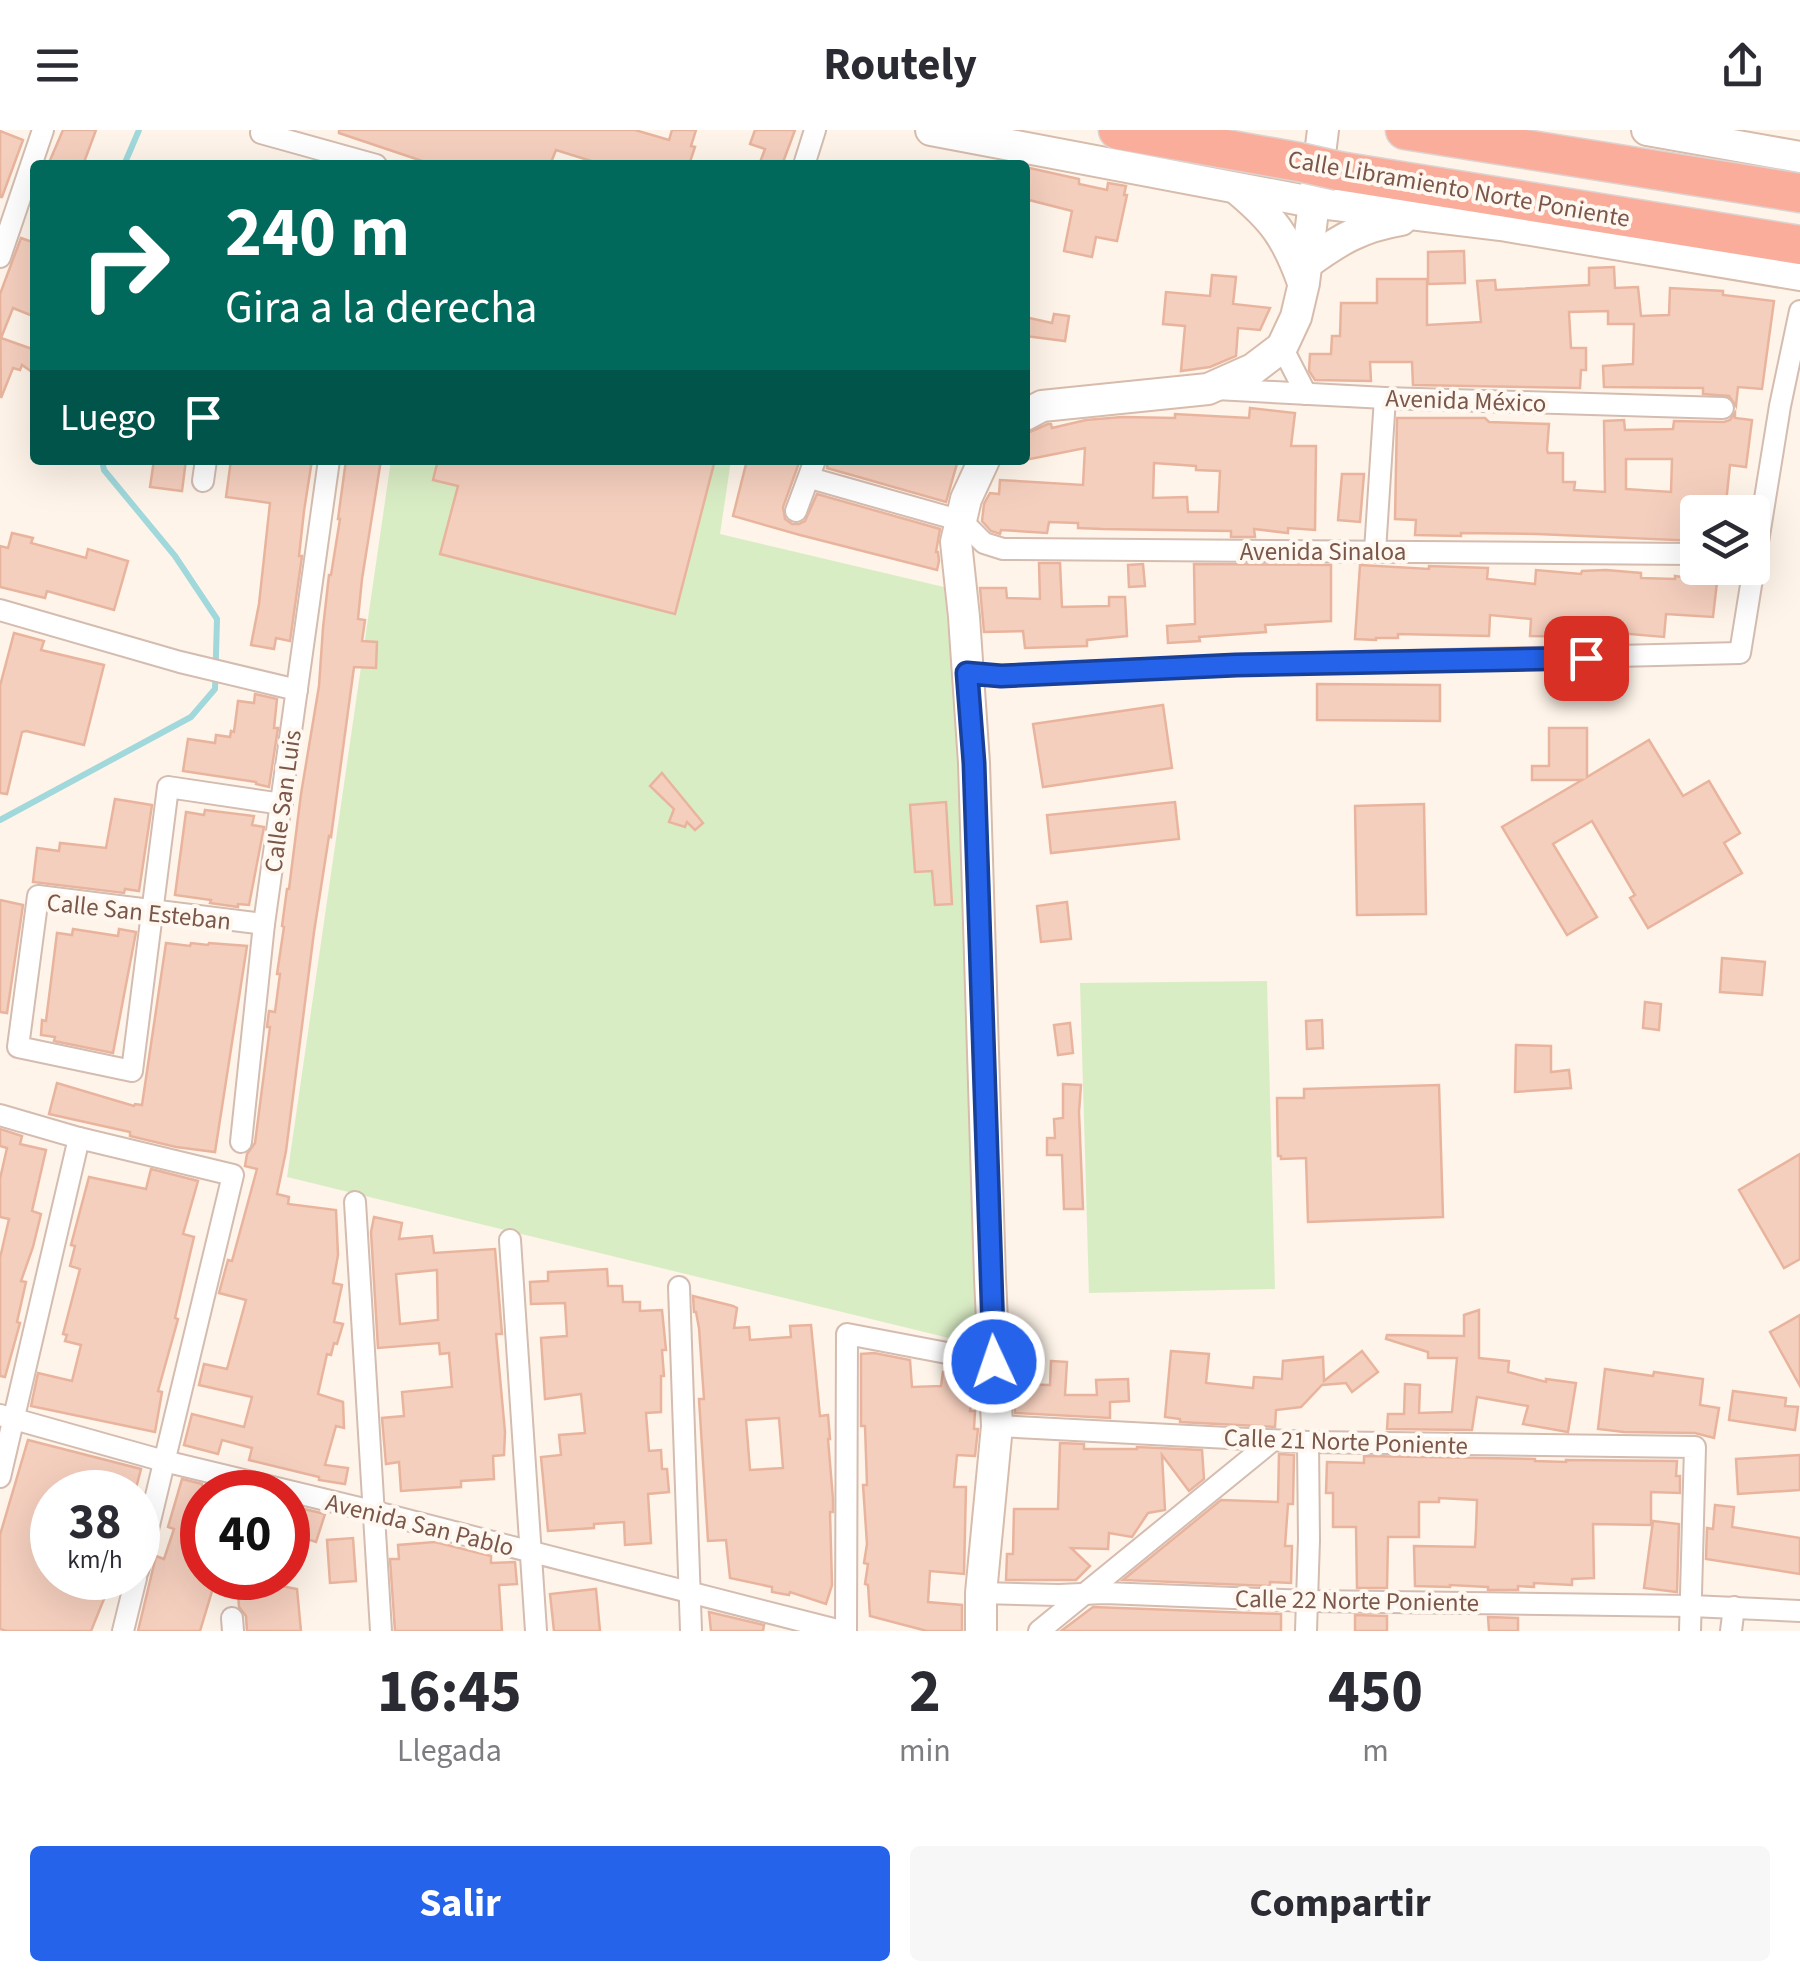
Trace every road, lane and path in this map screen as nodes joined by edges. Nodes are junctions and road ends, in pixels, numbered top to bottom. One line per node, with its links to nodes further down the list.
1 (43, 130): 10 (street)
2 (815, 130): 12 (street)
3 (931, 130): 14 (street)
4 (1118, 130): 18 (highway, Calle Libramiento Norte Poniente, bridge)
5 (1322, 130): 16 (street)
6 (1405, 130): 15 (highway, Calle Libramiento Norte Poniente)
7 (1648, 130): 9 (street)
8 (261, 133): 11 (street)
9 (1800, 157)
10 (33, 160)
11 (358, 160)
12 (806, 160)
13 (30, 168): 19 (street)
14 (1235, 187): 16 (street); 20 (street)
15 (1800, 193)
16 (1312, 202): 17 (street); 20 (street)
17 (1422, 216): 20 (street); 21 (street)
18 (1800, 245)
19 (0, 257)
20 (1304, 274): 23 (street)
21 (1800, 275)
22 (1800, 311): 39 (street)
23 (1282, 347): 24 (street); 25 (street)
24 (1208, 389): 25 (street, Avenida México); 28 (street)
25 (1306, 394): 26 (street, Avenida México)
26 (1384, 398): 27 (street, Avenida México); 36 (street)
27 (1723, 408)
28 (1030, 412)
29 (205, 465): 33 (street)
30 (328, 465): 40 (street, Calle San Luis)
31 (982, 465): 35 (street)
32 (812, 469): 34 (street); 35 (street, Avenida Sinaloa)
33 (203, 482)
34 (796, 511)
35 (962, 521): 36 (street, Avenida Sinaloa); 39 (street)
36 (1374, 551): 37 (street, Avenida Sinaloa)
37 (1680, 554)
38 (0, 610): 40 (street)
39 (967, 673): 50 (street)
40 (297, 690): 41 (street, Calle San Luis)
41 (282, 804): 42 (street); 43 (street, Calle San Luis)
42 (152, 911): 42 (street, Calle San Esteban); 43 (street, Calle San Esteban)
43 (264, 924): 46 (street, Calle San Luis)
44 (0, 1115): 45 (street)
45 (79, 1138): 51 (street); 55 (street)
46 (241, 1142)
47 (355, 1202): 58 (street)
48 (510, 1240): 59 (street)
49 (679, 1287): 60 (street)
50 (994, 1362): 52 (street); 72 (street)
51 (7, 1417): 55 (street, Avenida San Pablo); 56 (street)
52 (997, 1426): 53 (street, Calle 21 Norte Poniente); 61 (street)
53 (1272, 1440): 54 (street, Calle 21 Norte Poniente); 62 (street)
54 (1308, 1442): 64 (street); 65 (street, Calle 21 Norte Poniente)
55 (164, 1461): 57 (street); 58 (street, Avenida San Pablo)
56 (0, 1477)
57 (160, 1478)
58 (372, 1511): 59 (street, Avenida San Pablo); 69 (street)
59 (531, 1552): 60 (street, Avenida San Pablo); 70 (street)
60 (688, 1592): 71 (street); 72 (street, Avenida San Pablo)
61 (981, 1592): 62 (street, Calle 22 Norte Poniente); 73 (street)
62 (1085, 1594): 64 (street, Calle 22 Norte Poniente); 74 (street)
63 (131, 1600): 68 (street)
64 (1308, 1600): 65 (street, Calle 22 Norte Poniente); 75 (street)
65 (1691, 1606): 66 (street, Calle 22 Norte Poniente); 76 (street)
66 (1734, 1608): 67 (street, Calle 22 Norte Poniente); 77 (street)
67 (1800, 1611)
68 (123, 1631)
69 (381, 1631)
70 (536, 1631)
71 (691, 1631)
72 (844, 1631)
73 (980, 1631)
74 (1039, 1631)
75 (1306, 1631)
76 (1690, 1631)
77 (1732, 1631)

